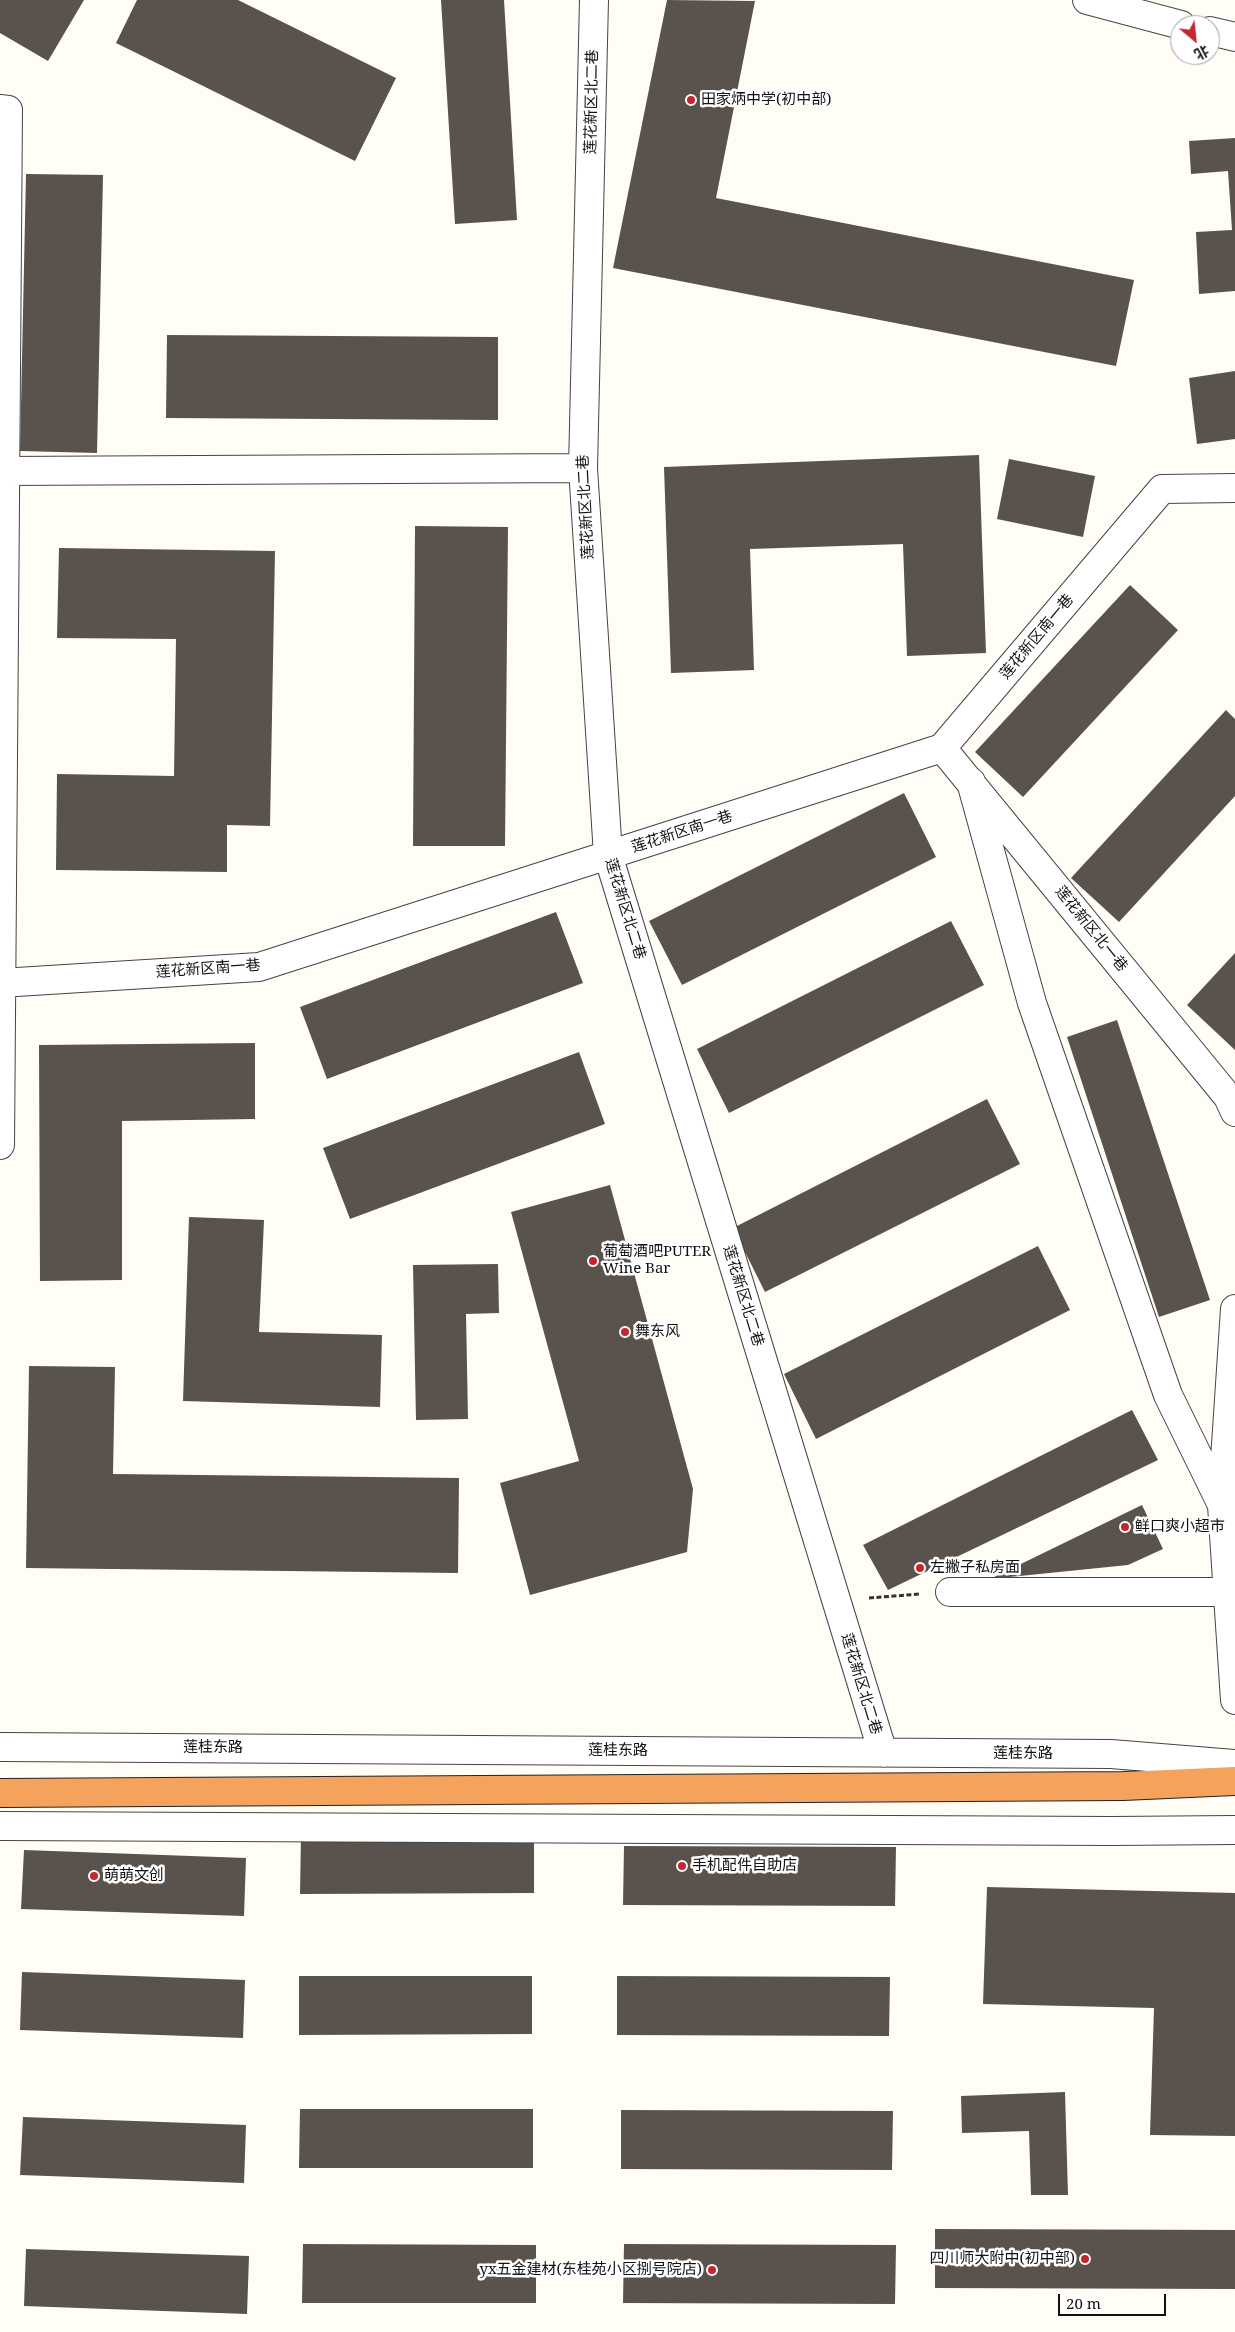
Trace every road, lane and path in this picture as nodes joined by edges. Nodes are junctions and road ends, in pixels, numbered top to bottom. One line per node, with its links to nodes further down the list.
1 (594, 0): 7 (street, 莲花新区北二巷)
2 (1087, 0): 3 (street)
3 (1170, 22)
4 (1220, 33): 5 (street)
5 (1235, 37)
6 (0, 109): 8 (street)
7 (583, 468): 8 (street); 12 (street, 莲花新区北二巷)
8 (5, 471): 13 (street)
9 (1235, 488): 10 (street, 莲花新区南一巷)
10 (942, 748): 11 (street, 莲花新区北一巷); 12 (street, 莲花新区南一巷)
11 (971, 782): 14 (street, 莲花新区北一巷); 17 (street)
12 (608, 856): 13 (street, 莲花新区南一巷); 23 (street, 莲花新区北二巷)
13 (1, 983): 15 (street)
14 (1235, 1112)
15 (0, 1145)
16 (1235, 1309): 17 (street)
17 (1222, 1505): 19 (street)
18 (950, 1592): 19 (street); 20 (path)
19 (1228, 1592): 21 (street)
20 (867, 1599)
21 (1235, 1700)
22 (0, 1747): 23 (street, 莲桂东路)
23 (883, 1753): 24 (street, 莲桂东路)
24 (1235, 1764)
25 (1235, 1781): 26 (highway)
26 (0, 1793)
27 (0, 1826): 28 (street)
28 (1235, 1830)

